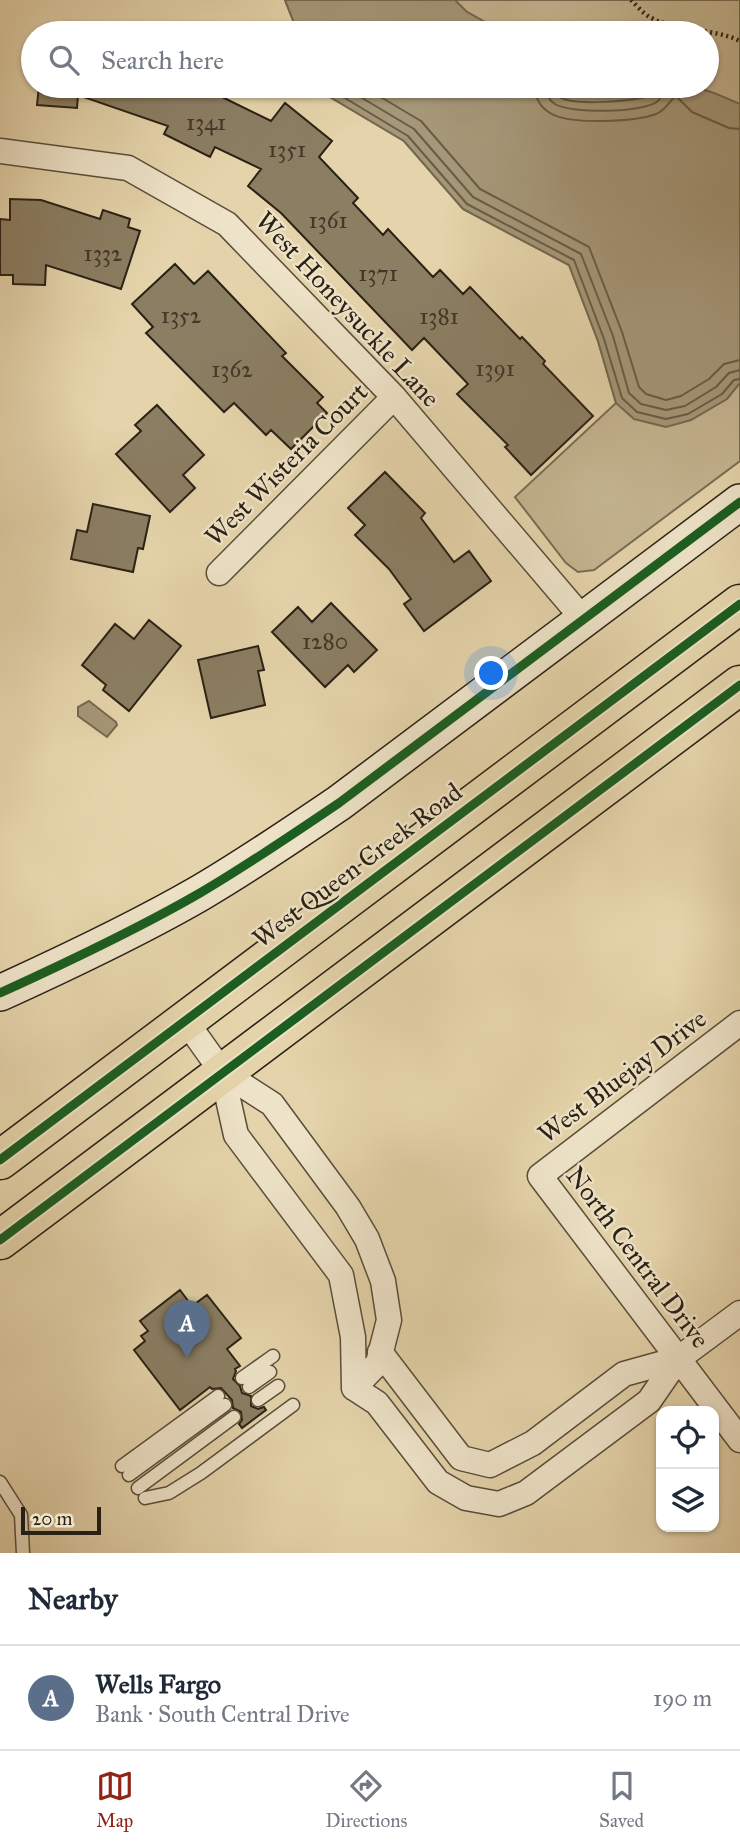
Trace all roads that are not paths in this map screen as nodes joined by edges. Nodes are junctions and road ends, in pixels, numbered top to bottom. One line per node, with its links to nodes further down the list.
1 (0, 151): 2 (street, West Honeysuckle Lane)
2 (394, 397): 4 (street, West Wisteria Court); 6 (street, West Honeysuckle Lane)
3 (740, 502): 6 (street)
4 (219, 573)
5 (740, 604): 9 (main road, West Queen Creek Road)
6 (584, 620): 8 (street)
7 (740, 685): 11 (main road)
8 (0, 993)
9 (185, 1020): 11 (street); 12 (main road, West Queen Creek Road)
10 (740, 1023): 13 (street, West Bluejay Drive)
11 (222, 1072): 14 (main road); 16 (street); 21 (street)
12 (0, 1160)
13 (540, 1176): 18 (street, North Central Drive)
14 (0, 1240)
15 (740, 1313): 18 (street)
16 (380, 1352): 18 (street); 21 (street)
17 (272, 1356): 19 (lane)
18 (678, 1359): 21 (street); 26 (street, North Central Drive)
19 (270, 1372)
20 (278, 1385): 22 (lane)
21 (354, 1388)
22 (258, 1400)
23 (221, 1401): 27 (lane)
24 (293, 1405): 25 (lane)
25 (234, 1417)
26 (740, 1440)
27 (125, 1471)
28 (0, 1482): 29 (lane)
29 (23, 1553)

